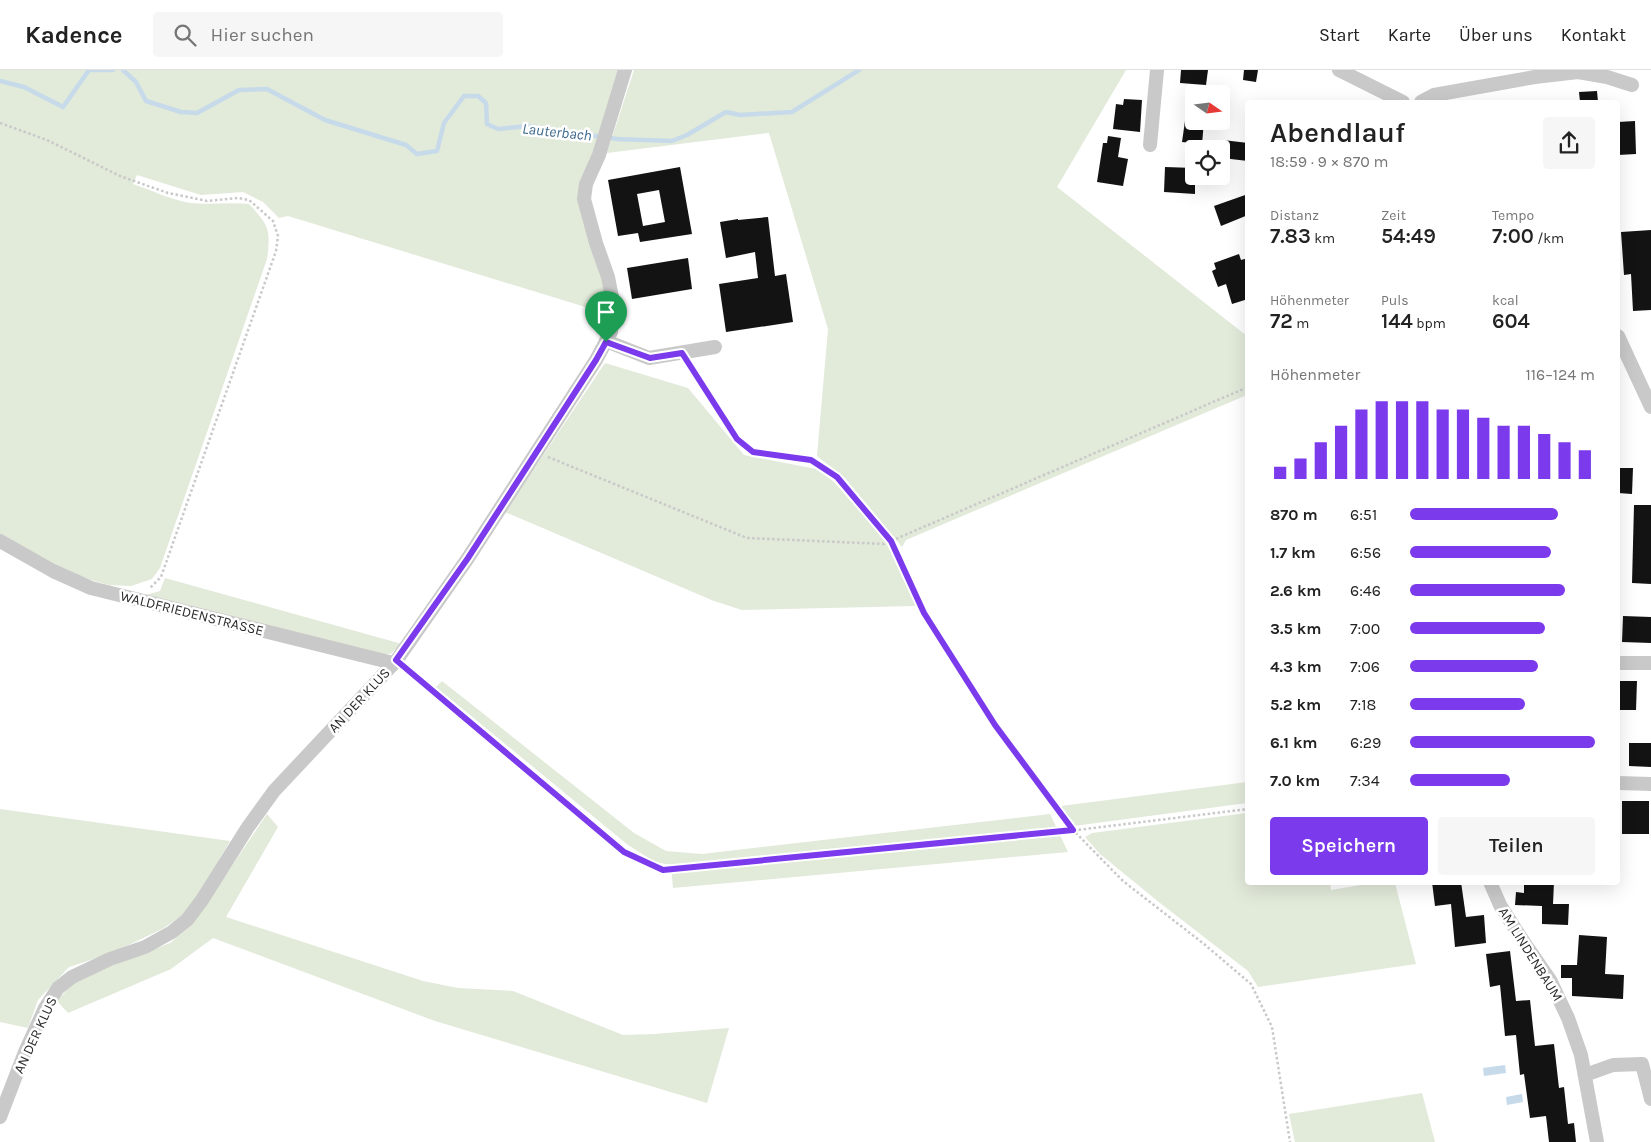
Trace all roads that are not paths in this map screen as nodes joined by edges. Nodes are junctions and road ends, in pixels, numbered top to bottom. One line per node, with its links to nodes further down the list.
1 (625, 70): 8 (street, AN DER KLUS)
2 (1157, 70): 7 (street)
3 (1339, 70): 5 (street)
4 (1632, 85): 6 (street)
5 (1399, 100)
6 (1425, 100)
7 (1150, 145)
8 (606, 342): 9 (street); 13 (street, AN DER KLUS)
9 (715, 348)
10 (1621, 350): 11 (street)
11 (1650, 405)
12 (0, 541): 13 (street, WALDFRIEDENSTRASSE)
13 (395, 662): 21 (street, AN DER KLUS)
14 (1620, 662): 15 (street)
15 (1651, 663)
16 (1620, 783): 17 (street)
17 (1651, 784)
18 (1492, 885): 19 (street, AM LINDENBAUM)
19 (1585, 1075): 20 (street); 22 (street, AM LINDENBAUM)
20 (1651, 1099)
21 (0, 1117)
22 (1596, 1142)

